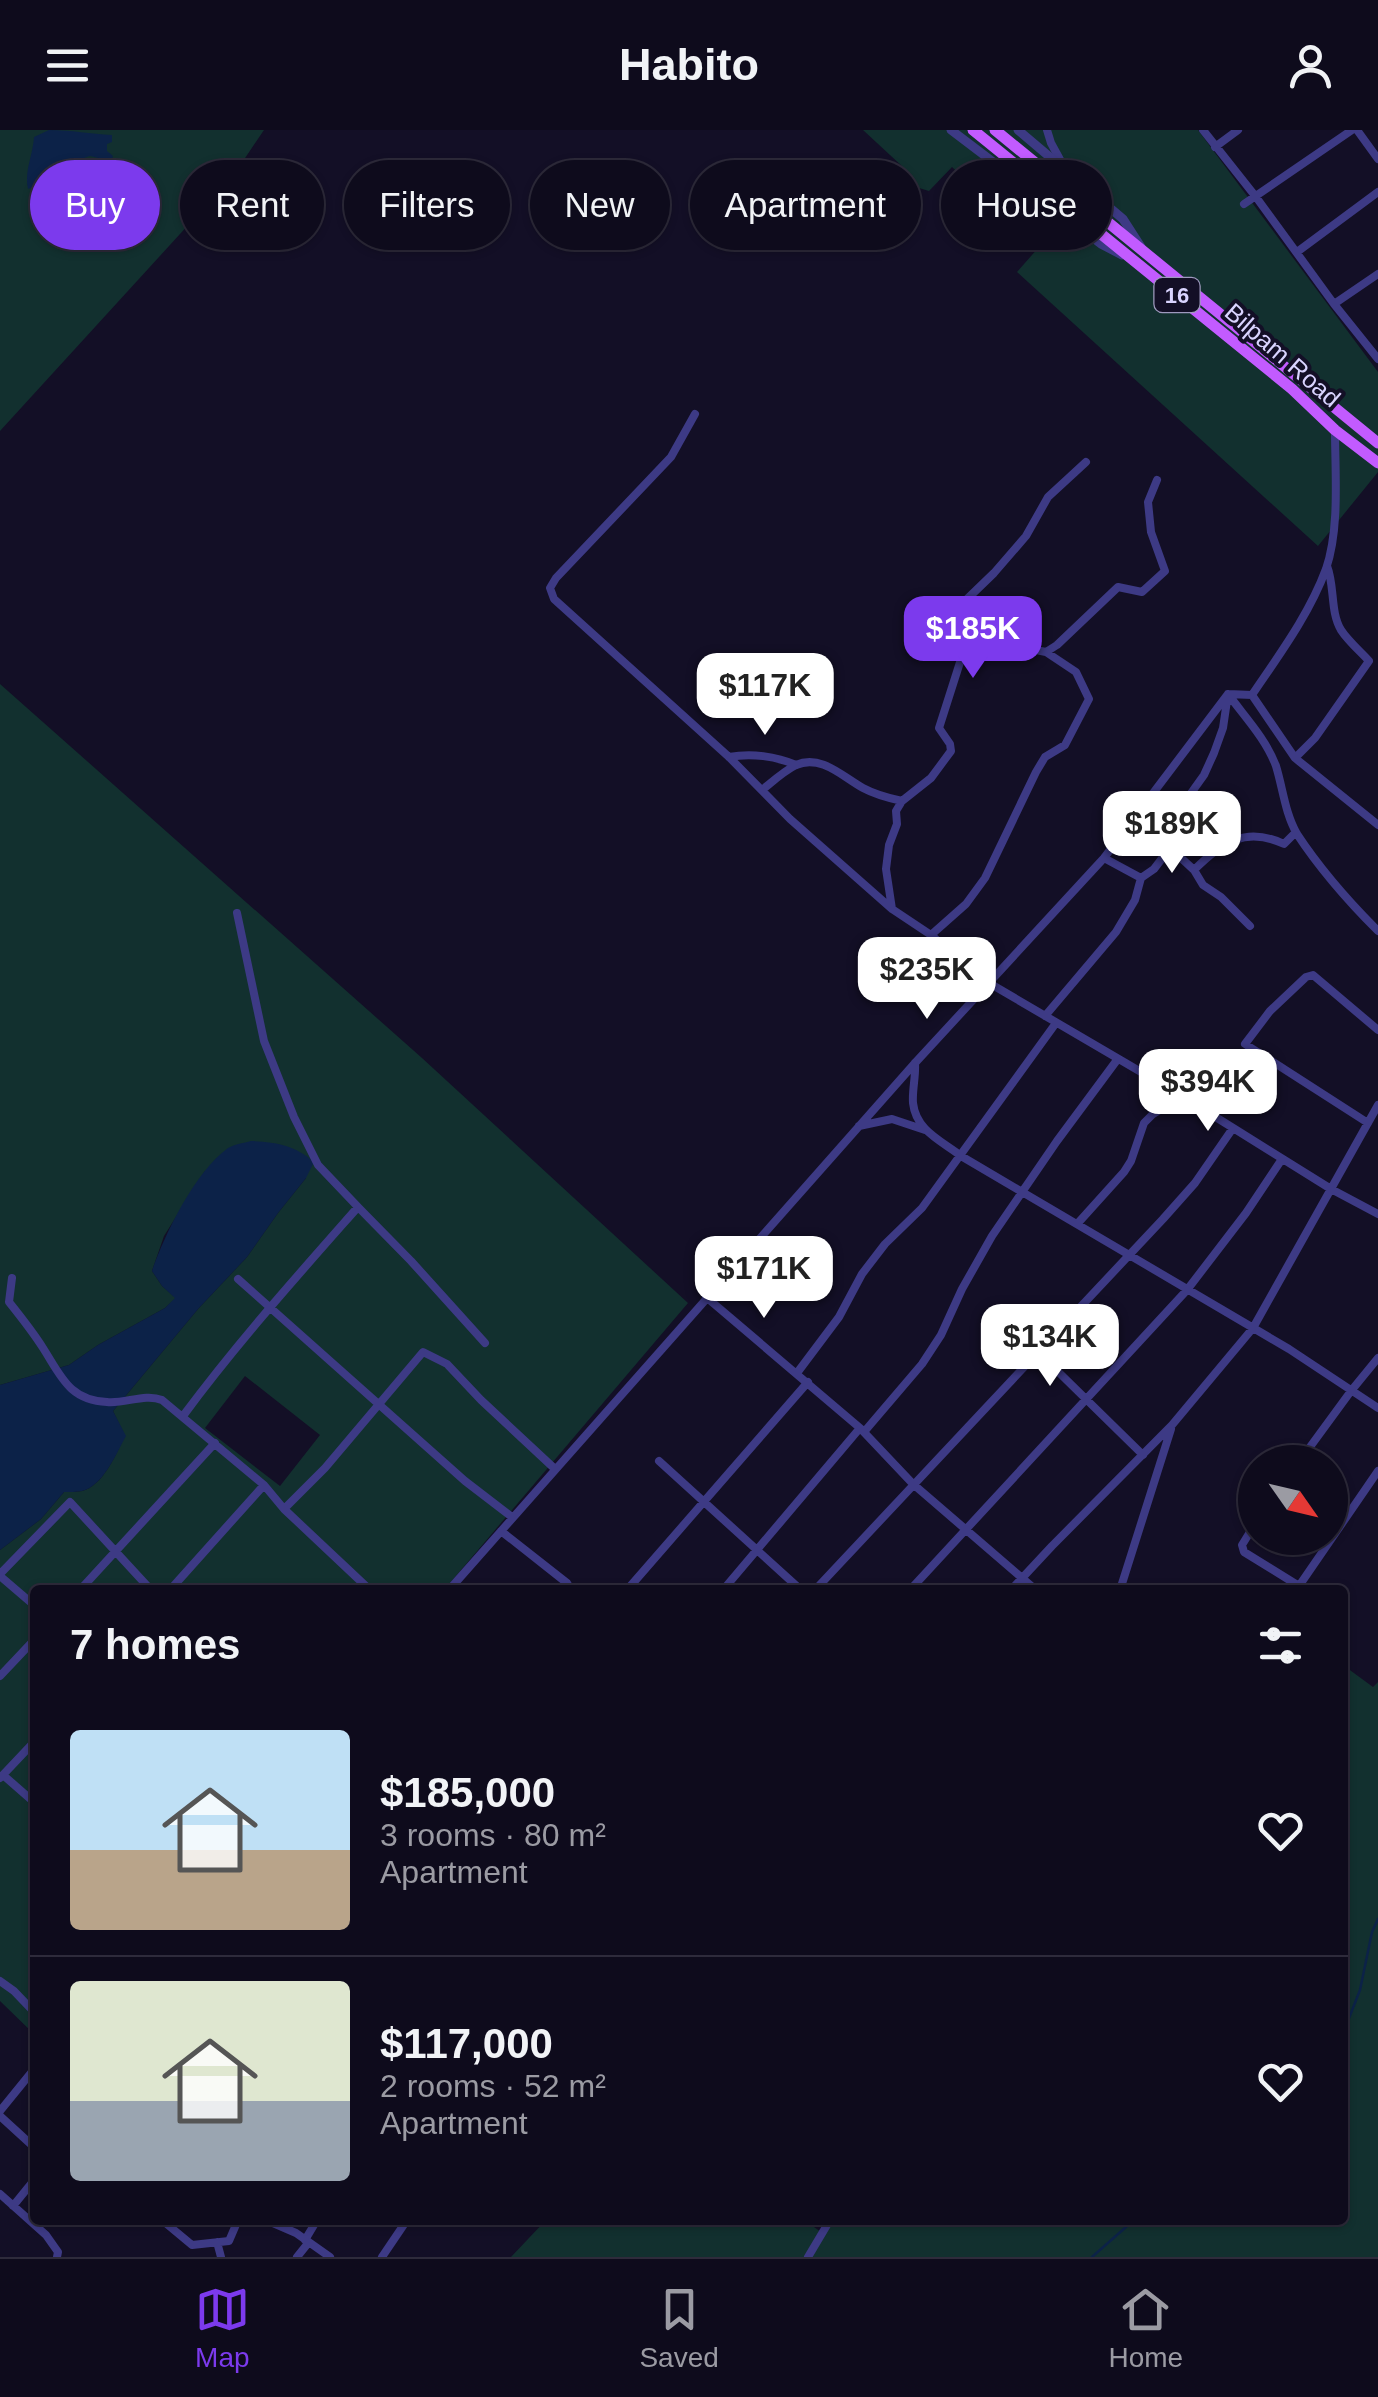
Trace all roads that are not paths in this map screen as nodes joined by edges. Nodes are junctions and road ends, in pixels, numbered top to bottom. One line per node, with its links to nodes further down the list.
1 (950, 130): 18 (street)
2 (973, 130): 18 (main road, Bilpam Road / 16)
3 (995, 130): 18 (main road, 16)
4 (1018, 130): 11 (street)
5 (1047, 130): 12 (street)
6 (1203, 130): 9 (street)
7 (1238, 130): 9 (street)
8 (1354, 130): 10 (street); 14 (street)
9 (1215, 148): 14 (street)
10 (1378, 159)
11 (1054, 160)
12 (1060, 160)
13 (1378, 192): 17 (street)
14 (1256, 197): 15 (street); 17 (street)
15 (1244, 204)
16 (1112, 210): 18 (street)
17 (1298, 252): 20 (street)
18 (1141, 258): 23 (main road, Bilpam Road / 16); 24 (main road, 16)
19 (1378, 274): 20 (street)
20 (1334, 304): 21 (street)
21 (1378, 360)
22 (696, 414): 33 (street)
23 (1336, 430): 26 (main road, Bilpam Road / 16); 28 (street)
24 (1378, 443)
25 (1086, 462): 30 (street)
26 (1378, 463)
27 (1157, 480): 29 (street)
28 (1327, 566): 32 (street); 34 (street)
29 (1046, 652): 30 (street); 48 (street)
30 (962, 656): 37 (street)
31 (1228, 694): 32 (street); 39 (street); 40 (street); 41 (street)
32 (1252, 696): 34 (street)
33 (730, 757): 35 (street); 36 (street)
34 (1295, 758): 38 (street)
35 (796, 765): 36 (street); 37 (street)
36 (762, 790): 44 (street)
37 (902, 800): 44 (street)
38 (1378, 825)
39 (1296, 832): 42 (street); 47 (street)
40 (1173, 844): 42 (street); 43 (street)
41 (1104, 858): 43 (street); 49 (street)
42 (1194, 870): 46 (street)
43 (1141, 878): 50 (street)
44 (892, 909): 48 (street)
45 (237, 913): 65 (street)
46 (1250, 926)
47 (1378, 931)
48 (931, 935): 49 (street)
49 (989, 983): 50 (street); 54 (street)
50 (1045, 1016): 51 (street)
51 (1056, 1022): 53 (street); 61 (street)
52 (1378, 1030): 57 (street)
53 (1117, 1060): 55 (street); 64 (street)
54 (915, 1063): 58 (street); 60 (street)
55 (1182, 1096): 59 (street); 67 (street)
56 (1378, 1105): 57 (street)
57 (1368, 1123): 63 (street)
58 (858, 1126): 60 (street); 72 (street)
59 (1234, 1128): 62 (street); 68 (street)
60 (925, 1130): 61 (street)
61 (961, 1156): 64 (street); 78 (street)
62 (1282, 1159): 63 (street); 71 (street)
63 (1332, 1189): 66 (street); 74 (street)
64 (1021, 1192): 67 (street); 86 (street)
65 (358, 1207): 73 (street); 75 (street)
66 (1378, 1214)
67 (1078, 1223): 68 (street)
68 (1130, 1255): 71 (street); 76 (street)
69 (12, 1278): 84 (street)
70 (238, 1279): 73 (street)
71 (1187, 1290): 74 (street); 81 (street)
72 (706, 1297): 78 (street); 91 (street)
73 (270, 1308): 82 (street); 84 (street)
74 (1252, 1328): 80 (street); 85 (street)
75 (484, 1342)
76 (1038, 1352): 81 (street); 93 (street)
77 (1378, 1358): 80 (street)
78 (797, 1373): 79 (street)
79 (808, 1382): 86 (street); 95 (street)
80 (1351, 1391): 83 (street); 88 (street)
81 (1088, 1399): 89 (street); 99 (street)
82 (380, 1402): 91 (street); 96 (street); 98 (street)
83 (1378, 1408)
84 (182, 1416): 87 (street)
85 (1172, 1425): 89 (street); 120 (street)
86 (862, 1430): 93 (street); 101 (street)
87 (214, 1444): 94 (street); 102 (street)
88 (1311, 1445)
89 (1144, 1455): 106 (street)
90 (659, 1461): 95 (street)
91 (555, 1469): 98 (street)
92 (1378, 1470): 97 (street)
93 (913, 1484): 99 (street); 116 (street)
94 (264, 1486): 96 (street); 109 (street)
95 (705, 1500): 101 (street); 113 (street)
96 (284, 1510): 110 (street)
97 (1348, 1514)
98 (512, 1517): 100 (street)
99 (967, 1529): 106 (street); 117 (street)
100 (501, 1531): 111 (street); 112 (street)
101 (757, 1548): 114 (street); 115 (street)
102 (114, 1551): 105 (street); 107 (street); 108 (street)
103 (1249, 1555): 121 (street)
104 (1320, 1555): 122 (street)
105 (0, 1575): 123 (street)
106 (1023, 1577): 118 (street); 119 (street)
107 (84, 1585)
108 (145, 1585)
109 (175, 1585)
110 (365, 1585)
111 (453, 1585)
112 (568, 1585)
113 (631, 1585)
114 (727, 1585)
115 (796, 1585)
116 (820, 1585)
117 (915, 1585)
118 (1016, 1585)
119 (1031, 1585)
120 (1122, 1585)
121 (1297, 1585)
122 (1300, 1585)
123 (30, 1602)
124 (30, 1644): 125 (street)
125 (0, 1676)
126 (30, 1745): 127 (street)
127 (1, 1777): 128 (street)
128 (30, 1799)
129 (0, 1981): 130 (street)
130 (30, 2008)
131 (30, 2075): 132 (street)
132 (0, 2114): 133 (street)
133 (30, 2143)
134 (30, 2185): 136 (street)
135 (0, 2194): 136 (street)
136 (14, 2206): 137 (street)
137 (30, 2220)
138 (36, 2225): 147 (street)
139 (168, 2225): 146 (street)
140 (236, 2225): 146 (street)
141 (276, 2225): 145 (street)
142 (314, 2225): 145 (street)
143 (404, 2225): 151 (street)
144 (827, 2225): 152 (street)
145 (307, 2241): 149 (street); 150 (street)
146 (217, 2242): 148 (street)
147 (57, 2257)
148 (222, 2257)
149 (297, 2257)
150 (330, 2257)
151 (382, 2257)
152 (808, 2257)

